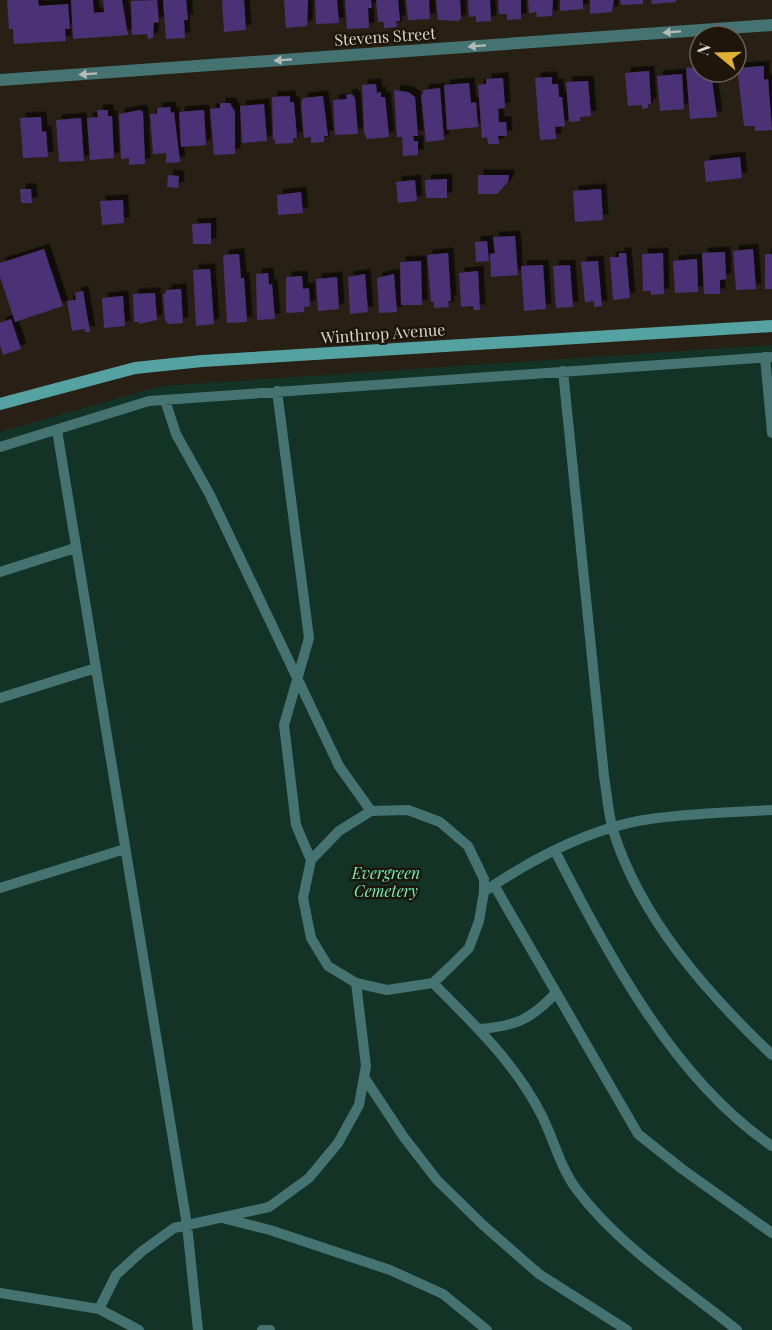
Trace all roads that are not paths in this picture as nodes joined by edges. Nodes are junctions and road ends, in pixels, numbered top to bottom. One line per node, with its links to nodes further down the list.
1 (772, 25): 2 (street, Stevens Street, one-way to 2)
2 (0, 81)
3 (772, 326): 8 (main road, Winthrop Avenue)
4 (768, 357): 5 (lane); 10 (lane)
5 (563, 371): 6 (lane); 19 (lane)
6 (277, 392): 7 (lane); 15 (lane)
7 (165, 400): 9 (lane); 15 (lane)
8 (0, 404)
9 (57, 429): 11 (lane); 12 (lane)
10 (772, 433)
11 (0, 447)
12 (75, 548): 13 (lane); 14 (lane)
13 (0, 572)
14 (96, 668): 16 (lane); 20 (lane)
15 (297, 681): 18 (lane); 22 (lane)
16 (0, 698)
17 (772, 810): 19 (lane)
18 (371, 811): 22 (lane); 25 (lane)
19 (612, 829): 21 (lane); 30 (lane)
20 (126, 849): 24 (lane); 34 (lane)
21 (555, 851): 23 (lane); 32 (lane)
22 (311, 860): 26 (lane)
23 (494, 885): 25 (lane); 28 (lane)
24 (0, 888)
25 (484, 892): 27 (lane)
26 (356, 982): 27 (lane); 31 (lane)
27 (433, 983): 29 (lane)
28 (556, 993): 29 (lane); 35 (lane)
29 (479, 1029): 44 (lane)
30 (772, 1056)
31 (364, 1077): 33 (lane); 43 (lane)
32 (772, 1146)
33 (222, 1218): 34 (lane); 42 (lane)
34 (187, 1225): 37 (lane); 39 (lane)
35 (772, 1233)
36 (0, 1293): 37 (lane)
37 (99, 1309): 38 (lane)
38 (140, 1330)
39 (198, 1330)
40 (262, 1330): 41 (lane)
41 (270, 1330)
42 (486, 1330)
43 (627, 1330)
44 (737, 1330)

